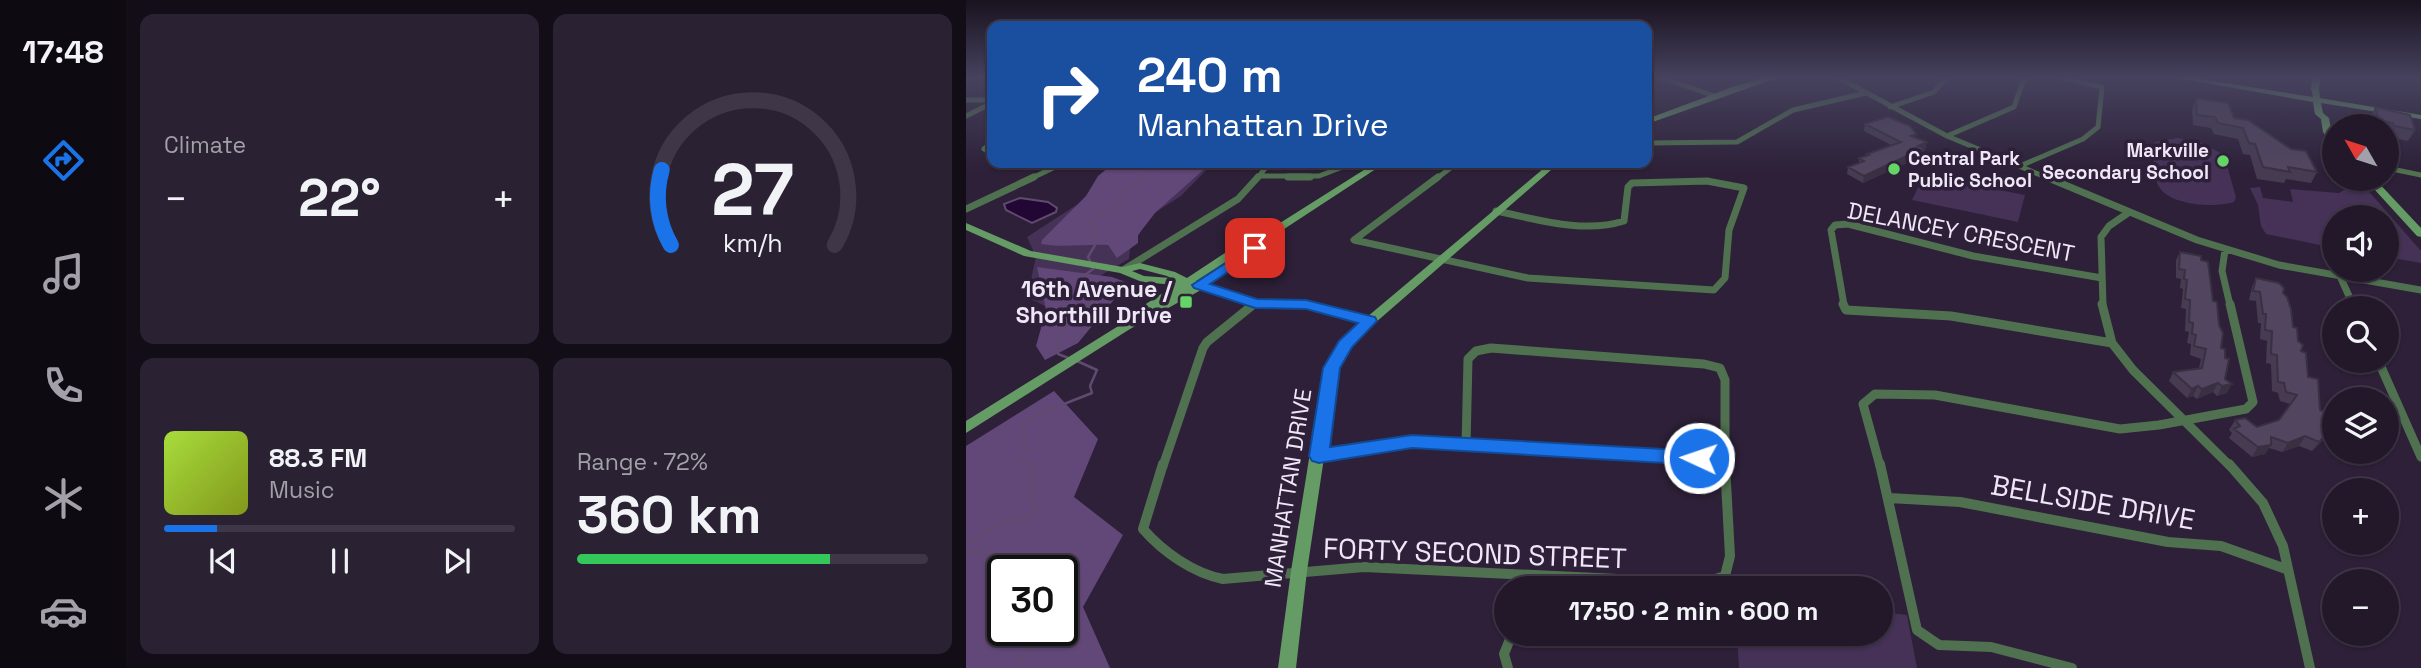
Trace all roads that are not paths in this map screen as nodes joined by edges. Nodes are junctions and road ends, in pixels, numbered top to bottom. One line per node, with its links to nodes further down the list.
1 (1680, 109): 10 (street)
2 (1797, 109): 13 (street)
3 (1894, 109): 12 (street)
4 (2012, 109): 12 (street)
5 (2100, 109): 14 (street)
6 (2374, 109): 7 (street)
7 (2379, 110): 9 (street)
8 (1652, 116): 10 (street)
9 (2421, 117)
10 (1657, 118): 11 (street)
11 (1652, 120)
12 (1947, 136): 14 (street)
13 (1652, 143)
14 (2020, 166): 27 (street)
15 (1053, 168): 25 (street)
16 (1265, 168): 23 (street)
17 (1345, 168): 23 (street)
18 (1373, 168): 36 (street)
19 (1450, 168): 31 (street)
20 (1549, 168): 26 (street, MANHATTAN DRIVE)
21 (2399, 170): 22 (street)
22 (2421, 175)
23 (1258, 176): 32 (street)
24 (2381, 191): 29 (street)
25 (966, 209)
26 (1496, 211): 31 (street, MANHATTAN DRIVE); 31 (street)
27 (2128, 213): 30 (street); 34 (street)
28 (966, 226): 32 (street)
29 (2419, 230)
30 (2225, 250): 33 (street); 42 (street)
31 (1440, 260): 39 (street, MANHATTAN DRIVE)
32 (1123, 270): 36 (street)
33 (2322, 273)
34 (2102, 278): 40 (street); 40 (street, DELANCEY CRESCENT)
35 (2375, 282): 37 (street)
36 (1193, 283): 38 (street); 43 (street)
37 (2421, 290)
38 (1255, 303): 39 (street); 50 (street, FORTY SECOND STREET)
39 (1369, 321): 45 (street, MANHATTAN DRIVE)
40 (2112, 343): 42 (street)
41 (2384, 373): 46 (street)
42 (2186, 421): 48 (street); 49 (street)
43 (966, 428)
44 (1466, 446): 45 (street); 47 (street); 47 (street, FORTY SECOND STREET)
45 (1319, 456): 50 (street, MANHATTAN DRIVE)
46 (2421, 457)
47 (1725, 459): 51 (street, FORTY SECOND STREET)
48 (1889, 499): 49 (street, BELLSIDE DRIVE); 56 (street)
49 (2286, 569): 57 (street)
50 (1299, 572): 52 (street, FORTY SECOND STREET); 54 (street, MANHATTAN DRIVE)
51 (1725, 576)
52 (1494, 578)
53 (1507, 646): 55 (street)
54 (1287, 668)
55 (1507, 668)
56 (2072, 668)
57 (2310, 668)

